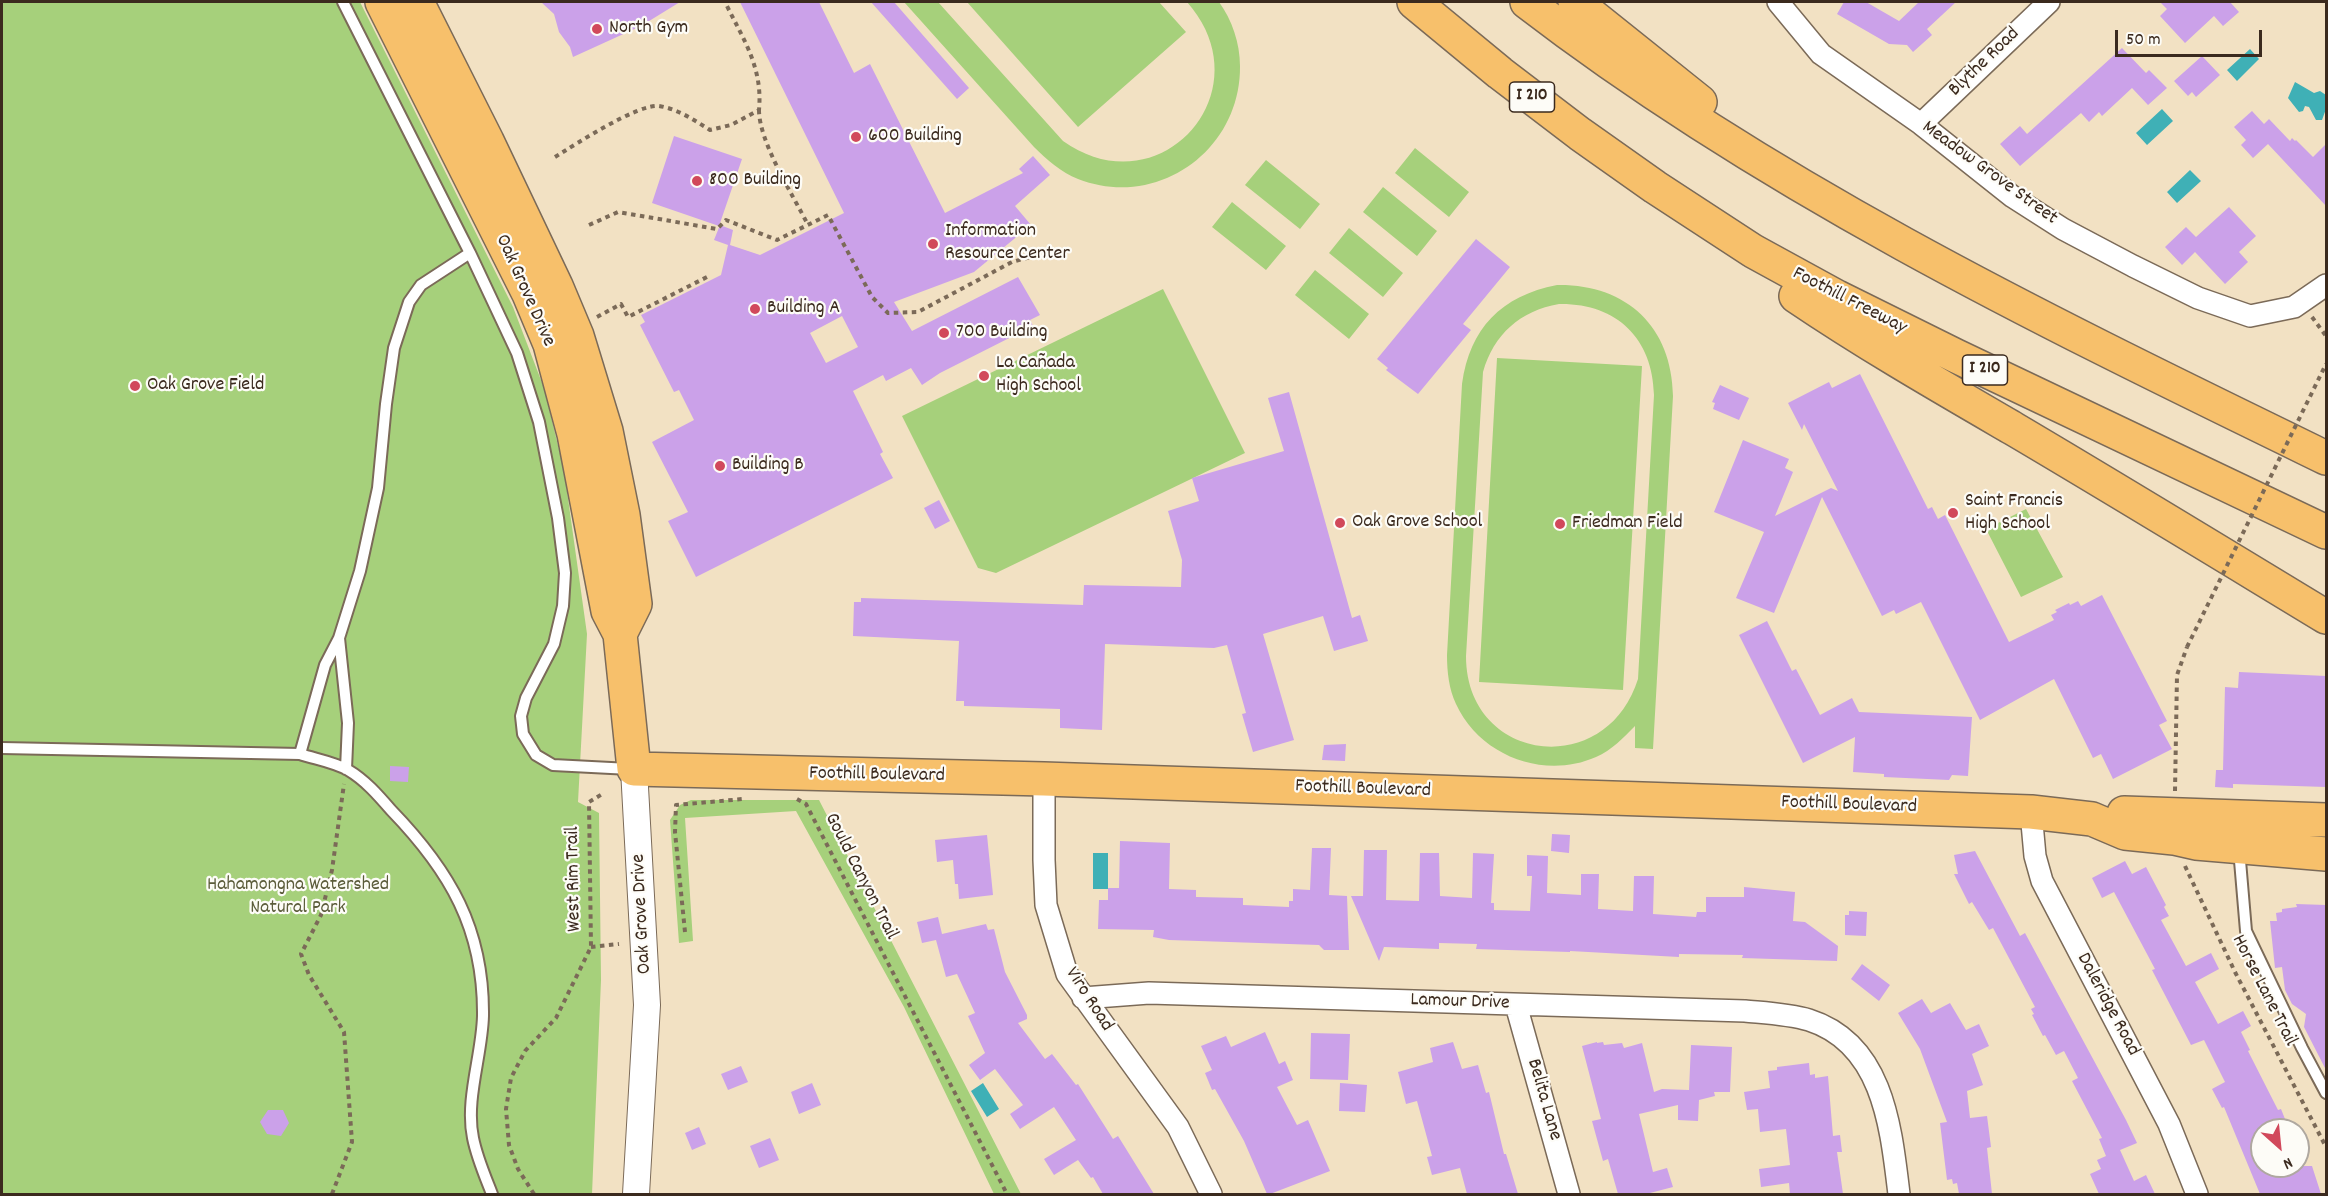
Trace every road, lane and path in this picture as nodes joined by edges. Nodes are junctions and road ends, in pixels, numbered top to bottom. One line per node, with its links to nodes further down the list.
1 (343, 2): 17 (lane)
2 (382, 2): 28 (main road, Oak Grove Drive)
3 (417, 2): 28 (main road, Oak Grove Drive)
4 (725, 2): 10 (path)
5 (1414, 2): 14 (main road, Foothill Freeway / I 210)
6 (1527, 2): 13 (main road)
7 (1575, 2): 13 (main road)
8 (1778, 2): 11 (street, Meadow Grove Street)
9 (2049, 2): 11 (street, Blythe Road)
10 (759, 110): 12 (path); 16 (path)
11 (1921, 124): 20 (street, Meadow Grove Street)
12 (555, 157)
13 (1774, 170): 23 (main road)
14 (1654, 187): 26 (main road, Foothill Freeway / I 210); 27 (main road)
15 (589, 225): 16 (path)
16 (808, 225): 18 (path)
17 (470, 253): 29 (lane); 33 (lane)
18 (1034, 256)
19 (709, 276): 21 (path)
20 (2326, 285)
21 (597, 317)
22 (2326, 364): 35 (path, bridge)
23 (2163, 378): 24 (main road); 25 (main road)
24 (2326, 439)
25 (2326, 458)
26 (2326, 532)
27 (2326, 617)
28 (620, 634): 33 (main road, Oak Grove Drive)
29 (339, 638): 31 (lane); 32 (lane)
30 (2, 748): 31 (lane)
31 (300, 754): 32 (lane)
32 (346, 769): 53 (path); 54 (lane)
33 (634, 769): 34 (main road, Foothill Boulevard); 56 (street, Oak Grove Drive)
34 (1044, 779): 39 (main road, Foothill Boulevard); 49 (street, Viro Road)
35 (2175, 792)
36 (603, 793): 48 (path, West Rim Trail)
37 (790, 796): 57 (path, Gould Canyon Trail)
38 (745, 799): 46 (path)
39 (2031, 813): 40 (main road, Foothill Boulevard); 61 (street, Daleridge Road)
40 (2092, 819): 42 (main road, Foothill Boulevard); 42 (main road, Foothill Boulevard)
41 (2326, 820): 42 (main road, Foothill Boulevard)
42 (2218, 830): 44 (main road, Foothill Boulevard); 51 (lane)
43 (2278, 838): 44 (lane)
44 (2321, 854)
45 (2179, 856): 52 (path, Horse Lane Trail)
46 (685, 932)
47 (619, 944): 48 (path)
48 (591, 947): 55 (path, West Rim Trail)
49 (1083, 998): 50 (street, Lamour Drive); 58 (street, Viro Road)
50 (1516, 1005): 59 (street, Belita Lane); 60 (street, Lamour Drive)
51 (2326, 1093)
52 (2326, 1147)
53 (332, 1194)
54 (492, 1194)
55 (534, 1194)
56 (636, 1194)
57 (1007, 1194)
58 (1211, 1194)
59 (1569, 1194)
60 (1899, 1194)
61 (2197, 1194)

